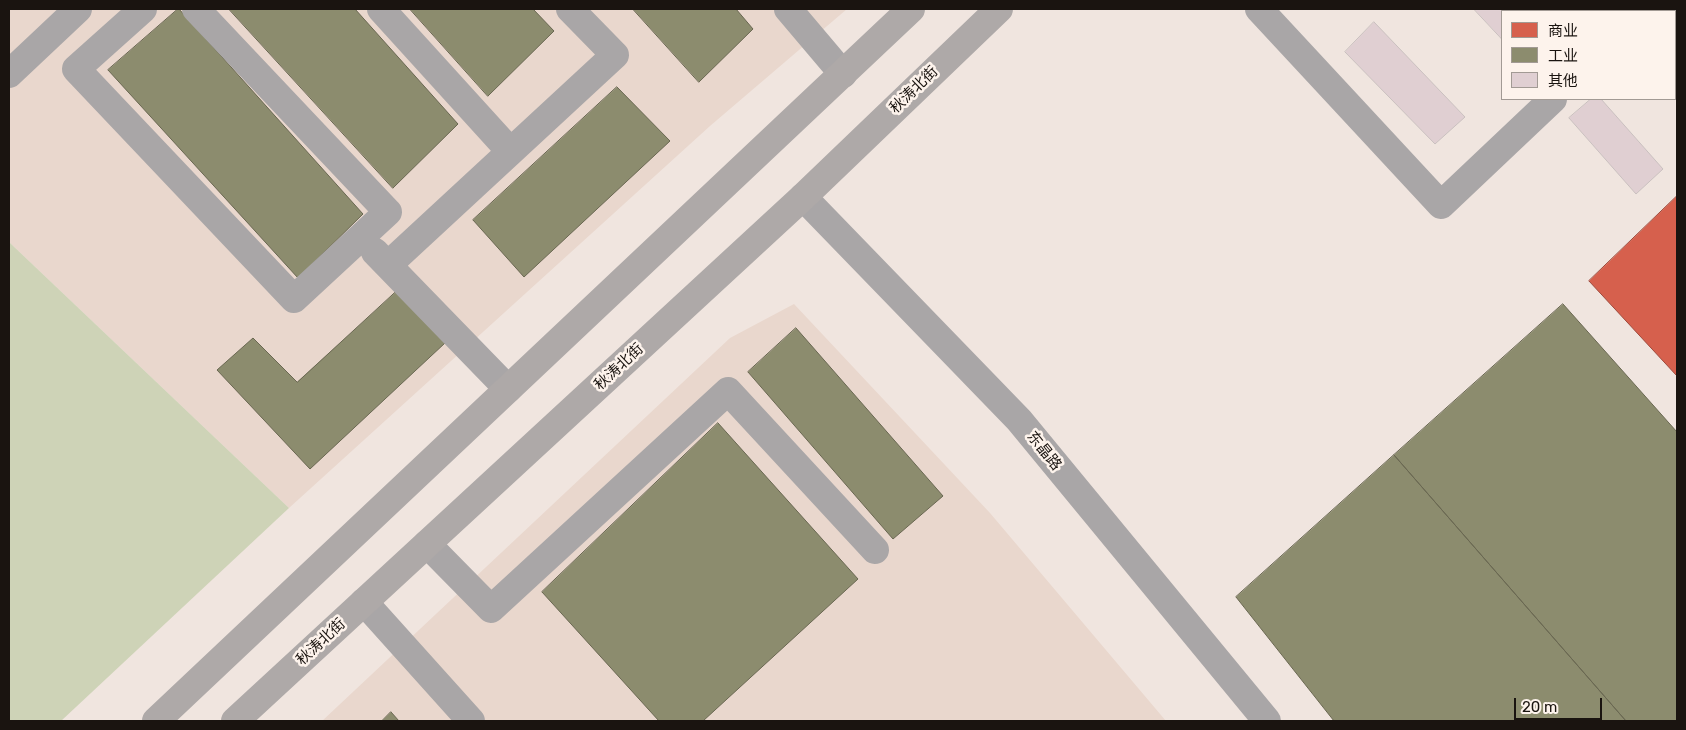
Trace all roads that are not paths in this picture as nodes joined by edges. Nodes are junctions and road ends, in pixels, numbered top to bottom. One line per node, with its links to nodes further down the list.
1 (78, 9): 10 (street)
2 (143, 9): 15 (street)
3 (196, 9): 15 (street)
4 (381, 9): 13 (street)
5 (570, 9): 13 (street)
6 (788, 9): 11 (street)
7 (912, 9): 11 (main road)
8 (999, 9): 14 (main road, 秋涛北街)
9 (1259, 9): 12 (street)
10 (9, 74)
11 (843, 74): 17 (main road)
12 (1552, 100)
13 (510, 152): 16 (street)
14 (803, 197): 18 (main road, 秋涛北街); 24 (street, 东晶路)
15 (360, 238): 16 (street)
16 (388, 265): 17 (street)
17 (508, 389): 21 (main road)
18 (427, 544): 19 (street); 20 (main road, 秋涛北街)
19 (875, 550)
20 (364, 602): 22 (main road, 秋涛北街); 23 (street)
21 (156, 721)
22 (235, 721)
23 (471, 721)
24 (1267, 721)

